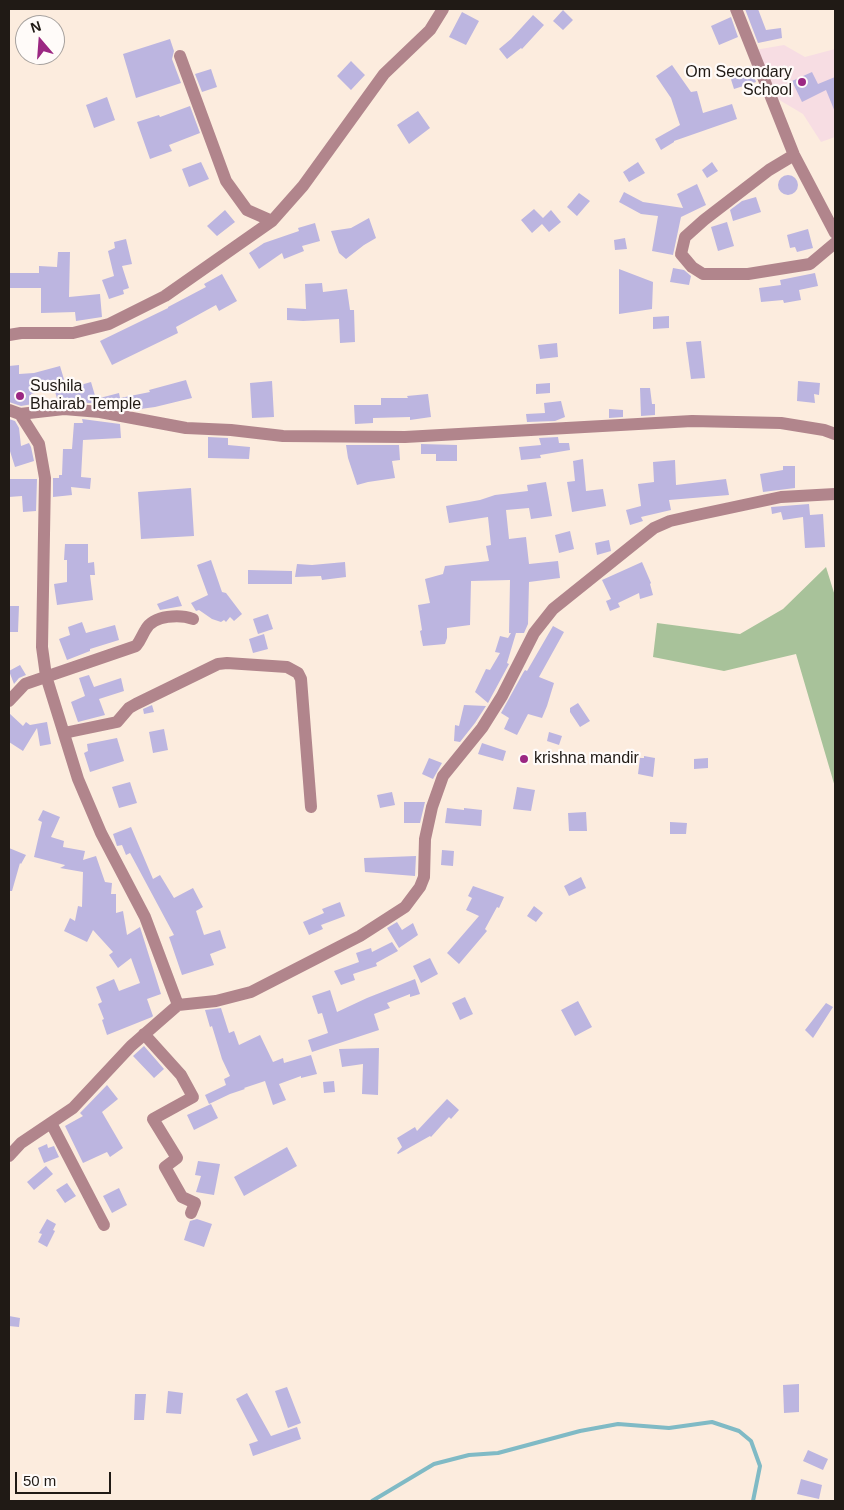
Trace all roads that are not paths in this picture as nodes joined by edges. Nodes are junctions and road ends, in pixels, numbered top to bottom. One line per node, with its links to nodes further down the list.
1 (443, 9): 5 (street)
2 (736, 9): 4 (street)
3 (180, 56): 5 (street)
4 (794, 155): 6 (street); 7 (street)
5 (272, 221): 8 (street)
6 (835, 233)
7 (835, 243)
8 (9, 334)
9 (14, 412): 10 (street); 13 (street)
10 (835, 434)
11 (835, 494): 17 (street)
12 (193, 619): 13 (street)
13 (46, 676): 14 (street); 15 (street)
14 (9, 701)
15 (64, 733): 16 (street); 17 (street)
16 (311, 808)
17 (178, 1005): 18 (street)
18 (144, 1034): 19 (street); 21 (street)
19 (51, 1123): 20 (street); 22 (street)
20 (9, 1156)
21 (191, 1213)
22 (104, 1225)

